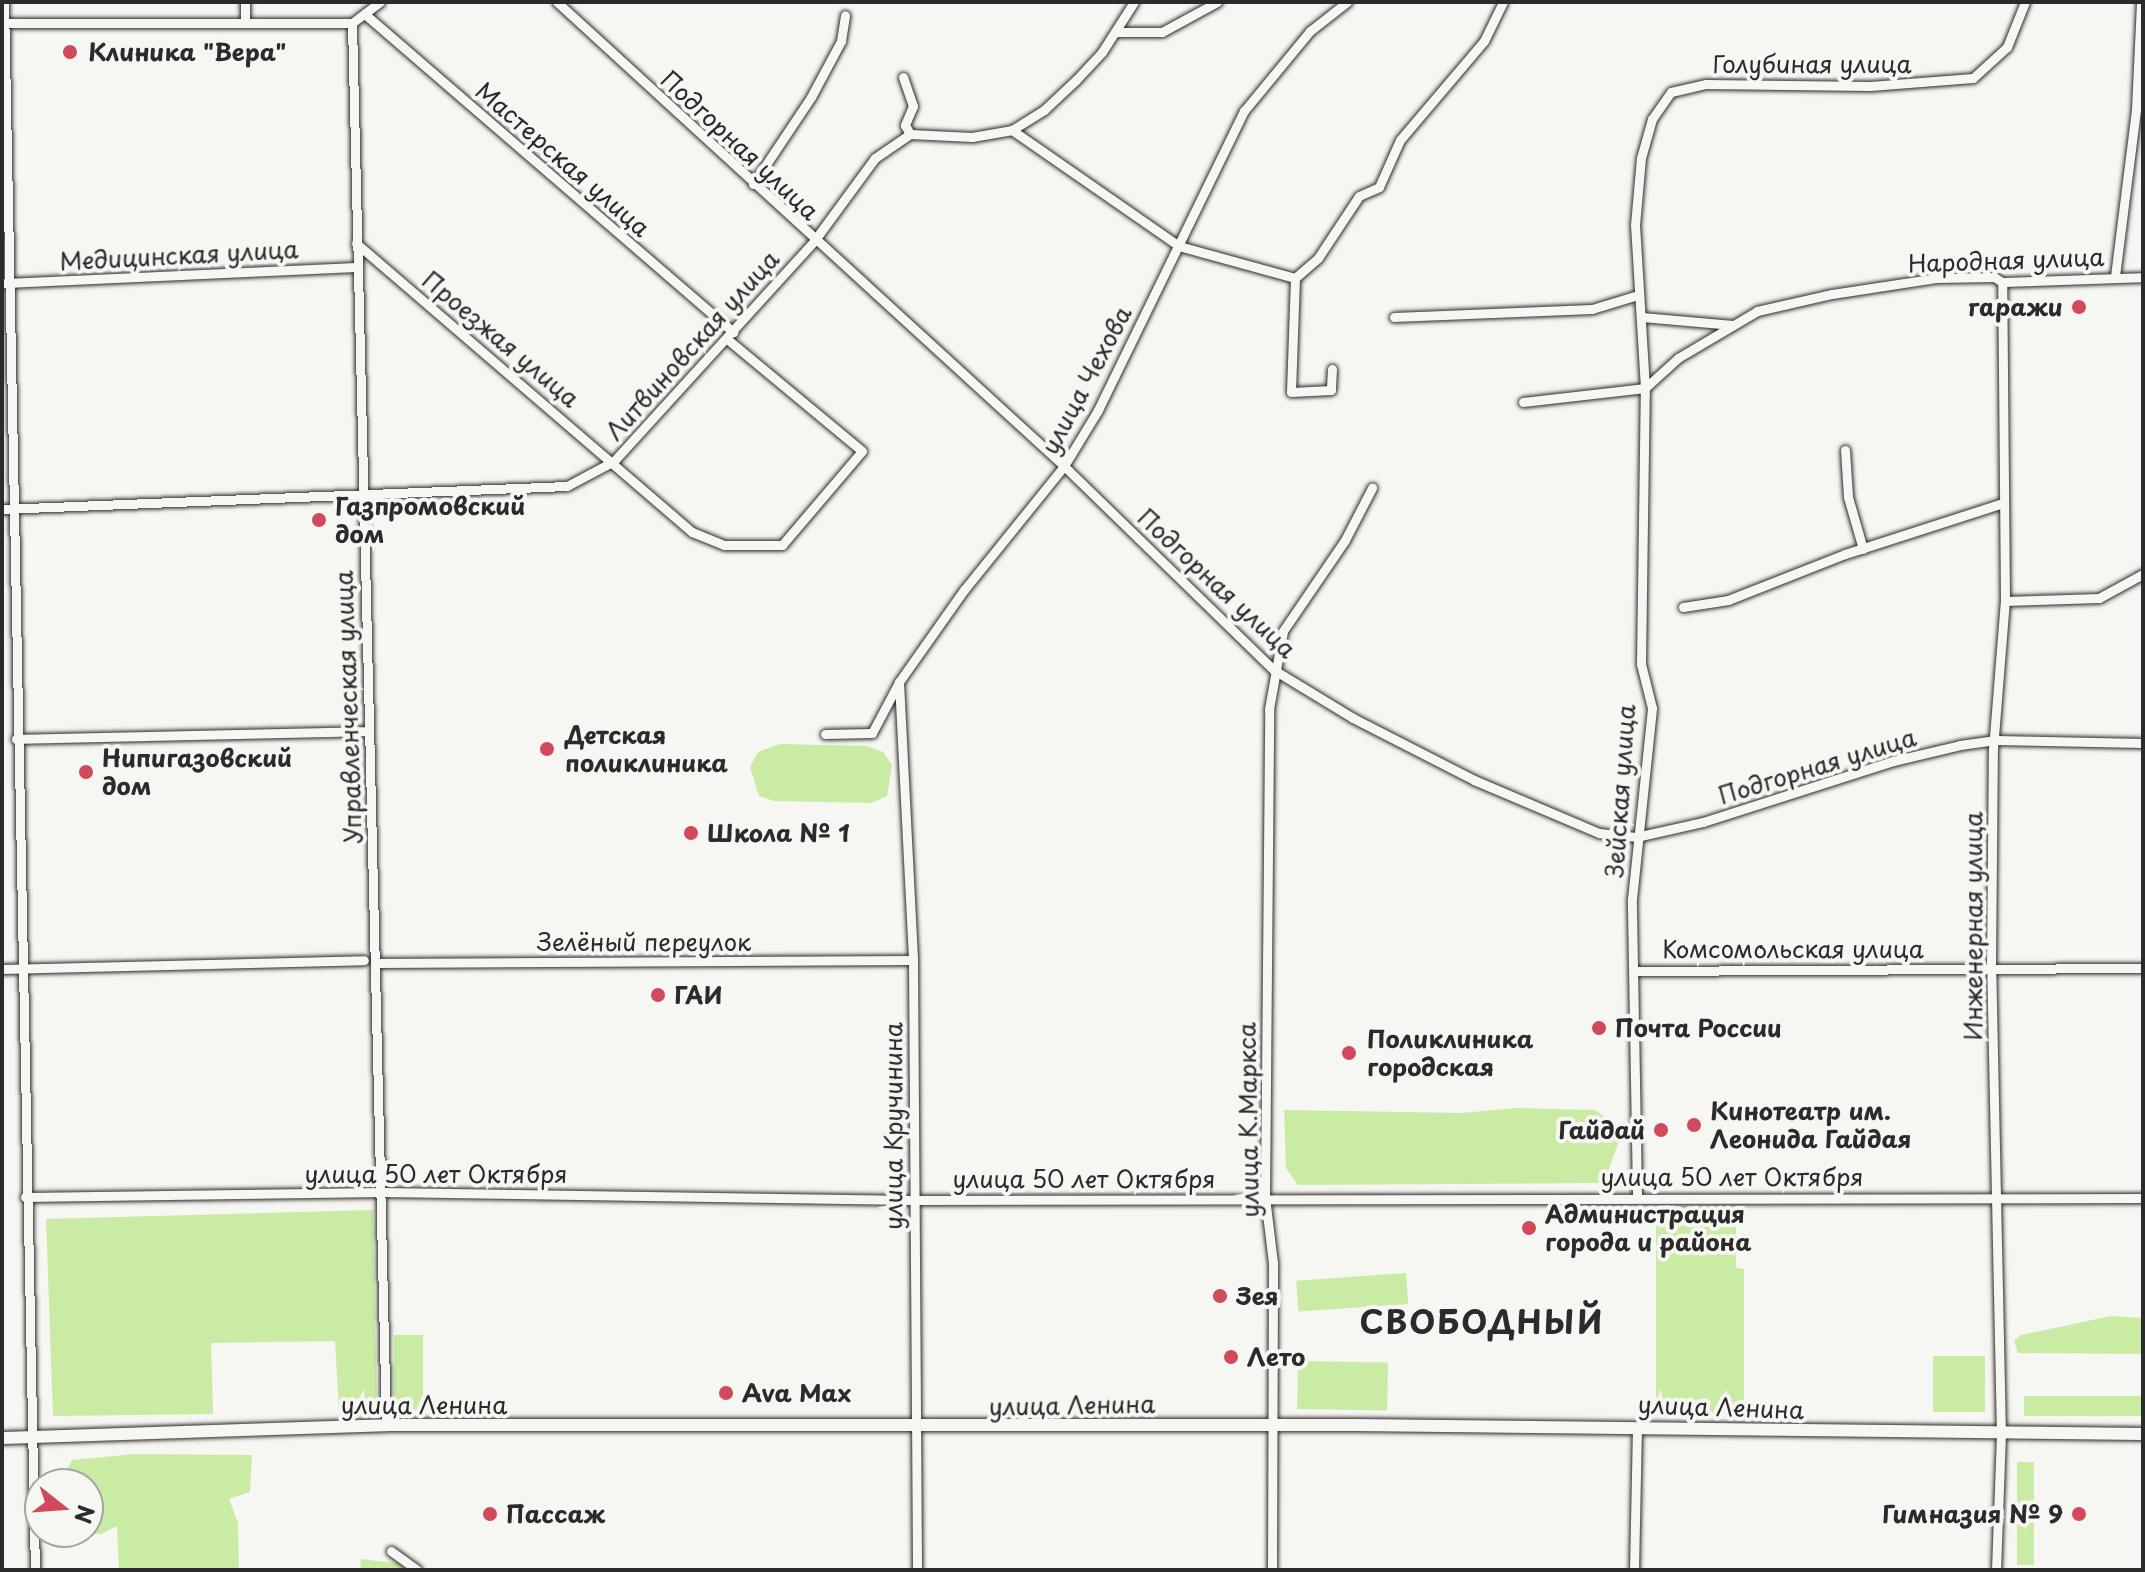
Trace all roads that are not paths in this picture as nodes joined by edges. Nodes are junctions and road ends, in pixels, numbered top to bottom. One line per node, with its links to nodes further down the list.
1 (4, 2): 13 (street)
2 (245, 2): 14 (street)
3 (380, 2): 12 (street)
4 (557, 2): 20 (street, Подгорная улица)
5 (1134, 2): 16 (street)
6 (1217, 2): 16 (street)
7 (1347, 2): 24 (street, улица Чехова)
8 (1503, 2): 28 (street)
9 (2025, 2): 31 (street, Голубиная улица)
10 (2141, 2): 26 (street)
11 (845, 15): 20 (street)
12 (367, 16): 15 (street); 35 (street, Мастерская улица)
13 (4, 23): 14 (street); 22 (street)
14 (245, 23): 15 (street)
15 (352, 23): 23 (street, Управленческая улица)
16 (1116, 32): 18 (street)
17 (903, 77): 19 (street)
18 (1012, 130): 19 (street); 24 (street)
19 (910, 134): 21 (street, Литвиновская улица)
20 (753, 184): 21 (street, Подгорная улица)
21 (814, 241): 35 (street, Литвиновская улица); 41 (street, Подгорная улица)
22 (5, 243): 30 (street)
23 (356, 243): 25 (street, Управленческая улица); 40 (street, Проезжая улица)
24 (1179, 246): 28 (street); 41 (street, улица Чехова)
25 (357, 267): 30 (street, Медицинская улица); 43 (street, Управленческая улица)
26 (2115, 276): 27 (street, Народная улица); 29 (street, Народная улица)
27 (2143, 277)
28 (1295, 278): 36 (street)
29 (2002, 282): 34 (street, Народная улица); 44 (street, Инженерная улица)
30 (5, 283): 46 (street)
31 (1638, 295): 32 (street); 33 (street, Зейская улица)
32 (1394, 317)
33 (1642, 317): 34 (street); 37 (street, Зейская улица)
34 (1733, 325): 37 (street, Народная улица)
35 (730, 336): 40 (street, Литвиновская улица); 47 (street, Мастерская улица)
36 (1332, 369)
37 (1645, 388): 38 (street); 59 (street, Зейская улица)
38 (1523, 402)
39 (1845, 450): 48 (street)
40 (614, 461): 43 (street, Литвиновская улица); 47 (street, Проезжая улица)
41 (1064, 466): 52 (street, Подгорная улица); 53 (street, улица Чехова)
42 (1372, 488): 52 (street, улица К.Маркса)
43 (360, 499): 46 (street, Литвиновская улица); 54 (street, Управленческая улица)
44 (2003, 503): 48 (street); 50 (street, Инженерная улица)
45 (2, 509): 46 (street, Литвиновская улица)
46 (14, 509): 56 (street)
47 (782, 545)
48 (1863, 549): 51 (street)
49 (2143, 574): 50 (street)
50 (2005, 601): 57 (street, Инженерная улица)
51 (1683, 607)
52 (1274, 670): 59 (street, Подгорная улица); 71 (street, улица К.Маркса)
53 (899, 682): 55 (street, улица Чехова); 61 (street, улица Кручинина)
54 (369, 731): 56 (street); 62 (street, Управленческая улица)
55 (825, 734)
56 (16, 739): 66 (street)
57 (1996, 740): 58 (street, Подгорная улица); 59 (street, Подгорная улица); 63 (street, Инженерная улица)
58 (2143, 743)
59 (1636, 837): 67 (street, Зейская улица)
60 (364, 960): 66 (street)
61 (913, 960): 62 (street, Зелёный переулок); 74 (street, улица Кручинина)
62 (375, 963): 68 (street, Управленческая улица)
63 (1991, 968): 64 (street, Комсомольская улица); 67 (street, Комсомольская улица); 72 (street, Инженерная улица)
64 (2143, 968)
65 (2, 969): 66 (street)
66 (20, 969): 70 (street)
67 (1636, 971): 69 (street, Зейская улица)
68 (382, 1192): 70 (street, улица 50 лет Октября); 74 (street, улица 50 лет Октября); 75 (street, Управленческая улица)
69 (1637, 1195): 71 (street, улица 50 лет Октября); 72 (street, улица 50 лет Октября)
70 (25, 1197): 82 (street)
71 (1265, 1197): 74 (street, улица 50 лет Октября); 76 (street, улица К.Маркса)
72 (1997, 1198): 73 (street, улица 50 лет Октября); 80 (street, Инженерная улица)
73 (2143, 1198)
74 (912, 1200): 78 (street, улица Кручинина)
75 (386, 1425): 78 (main road, улица Ленина); 82 (main road, улица Ленина)
76 (1270, 1425): 77 (main road, улица Ленина); 78 (main road, улица Ленина); 87 (street, улица К.Маркса)
77 (1637, 1427): 80 (main road, улица Ленина); 88 (street)
78 (916, 1428): 86 (street, улица Кручинина)
79 (2143, 1434): 80 (main road, улица Ленина)
80 (2001, 1435): 89 (street, Инженерная улица)
81 (2, 1438): 82 (main road, улица Ленина)
82 (33, 1438): 84 (street)
83 (391, 1551): 85 (street)
84 (35, 1570)
85 (417, 1570)
86 (917, 1570)
87 (1272, 1570)
88 (1634, 1570)
89 (1996, 1570)

